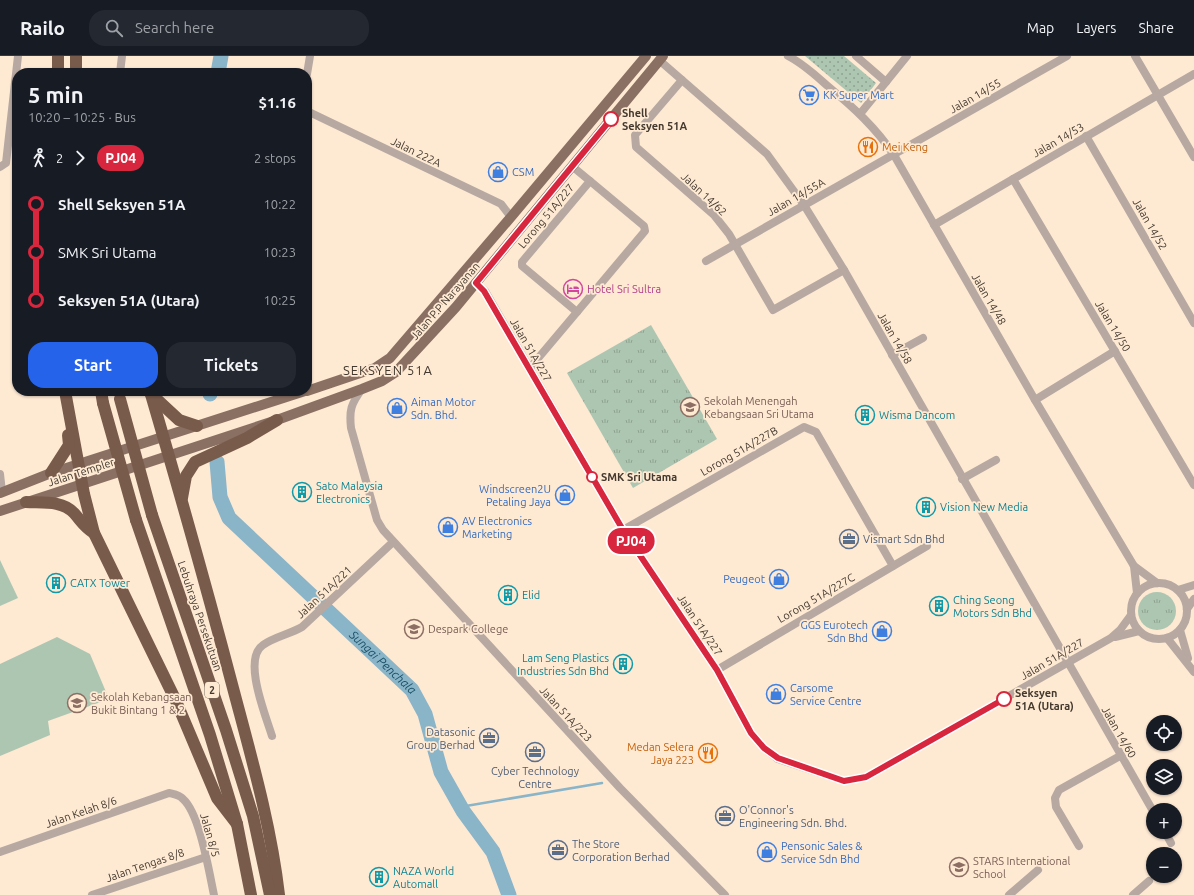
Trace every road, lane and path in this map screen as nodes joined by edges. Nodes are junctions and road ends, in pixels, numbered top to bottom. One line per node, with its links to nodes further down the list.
1 (18, 56): 14 (street)
2 (58, 56): 15 (highway)
3 (76, 56): 16 (highway)
4 (122, 56): 17 (street)
5 (310, 56): 18 (street)
6 (646, 56): 34 (main road, Jalan P.P Narayanan)
7 (788, 56): 13 (street, Jalan 14/48)
8 (856, 56): 21 (street)
9 (907, 56): 21 (street)
10 (1067, 56): 27 (street, Jalan 14/55)
11 (1135, 56): 22 (street)
12 (661, 58): 20 (street, Jalan 14/58); 30 (main road, Jalan P.P Narayanan)
13 (798, 59): 25 (street, Jalan 14/48)
14 (17, 68)
15 (58, 68)
16 (76, 68)
17 (121, 68)
18 (308, 68)
19 (1194, 74): 22 (street, Jalan 14/53)
20 (682, 80): 33 (street, Jalan 14/58); 36 (street, Jalan 14/62)
21 (886, 82): 25 (street)
22 (1159, 94): 26 (street, Jalan 14/53); 28 (street)
23 (12, 110): 29 (street)
24 (312, 113): 34 (street, Jalan 222A)
25 (860, 114): 27 (street, Jalan 14/48)
26 (1086, 136): 31 (street, Jalan 14/53); 41 (street, Jalan 14/52)
27 (894, 155): 33 (street, Jalan 14/55A); 35 (street, Jalan 14/48)
28 (1194, 156)
29 (0, 167)
30 (573, 167): 32 (street, Lorong 51A/227); 39 (main road, Jalan P.P Narayanan)
31 (1013, 179): 35 (street, Jalan 14/53); 43 (street, Jalan 14/50)
32 (590, 181): 40 (street, Lorong 51A/227); 40 (street, Lorong 51A/227)
33 (804, 206): 36 (street, Jalan 14/55A); 38 (street, Jalan 14/58)
34 (511, 217): 46 (main road, Jalan P.P Narayanan)
35 (934, 224): 55 (street, Jalan 14/48)
36 (735, 245): 37 (street, Jalan 14/55A); 38 (street, Jalan 14/62)
37 (708, 260)
38 (844, 270): 44 (street, Jalan 14/58)
39 (476, 283): 45 (street, Jalan 51A/227); 47 (main road, Jalan P.P Narayanan)
40 (577, 312): 45 (street, Lorong 51A/227)
41 (1194, 323)
42 (923, 338): 44 (street)
43 (1115, 352): 55 (street); 66 (street, Jalan 14/50)
44 (892, 355): 64 (street, Jalan 14/58)
45 (529, 369): 71 (street, Jalan 51A/227)
46 (312, 389)
47 (362, 389): 56 (main road, Jalan P.P Narayanan); 73 (street, Jalan 51A/223)
48 (65, 396): 62 (highway)
49 (66, 396): 61 (highway)
50 (119, 396): 106 (highway, Lebuhraya Persekutuan / 2, bridge)
51 (151, 396): 58 (highway)
52 (154, 396): 57 (highway)
53 (290, 396): 57 (main road, Jalan P.P Narayanan)
54 (102, 397): 95 (highway, 2, bridge)
55 (1035, 400): 76 (street, Jalan 14/48)
56 (276, 420): 59 (main road, Jalan P.P Narayanan); 68 (highway)
57 (197, 426): 58 (main road, Jalan P.P Narayanan)
58 (163, 436): 59 (highway); 61 (main road, Jalan Templer)
59 (169, 455): 65 (main road, Jalan Templer); 68 (highway)
60 (996, 460): 64 (street)
61 (78, 464): 62 (main road, Jalan Templer); 65 (highway)
62 (51, 473): 67 (main road, Jalan Templer)
63 (0, 474): 67 (street)
64 (962, 479): 88 (street, Jalan 14/58)
65 (82, 484): 69 (main road, Jalan Templer); 72 (highway)
66 (1194, 485)
67 (1, 492)
68 (182, 499): 107 (highway)
69 (26, 502): 70 (main road, Jalan Templer); 72 (highway)
70 (0, 511)
71 (623, 530): 75 (street, Lorong 51A/227B); 89 (street, Jalan 51A/227)
72 (94, 533): 95 (highway)
73 (393, 542): 91 (street, Jalan 51A/221); 108 (street, Jalan 51A/223)
74 (927, 546): 75 (street, Lorong 51A/227C)
75 (893, 566): 89 (street, Lorong 51A/227C)
76 (1134, 566): 77 (street, Jalan 14/48); 80 (street, Jalan 14/48)
77 (1157, 583): 79 (street); 80 (street)
78 (1194, 585): 79 (street)
79 (1178, 590): 82 (street)
80 (1137, 593): 83 (street)
81 (1194, 599): 82 (street)
82 (1187, 609): 84 (street)
83 (1131, 615): 85 (street); 86 (street, Jalan 51A/227)
84 (1180, 630): 87 (street); 90 (street)
85 (1139, 631): 86 (street, Jalan 51A/227); 87 (street)
86 (1110, 638): 88 (street, Jalan 51A/227)
87 (1168, 638): 90 (street)
88 (1067, 663): 89 (street, Jalan 51A/227); 92 (street, Jalan 14/60)
89 (717, 670)
90 (1193, 670)
91 (272, 736)
92 (1120, 756): 94 (street, Jalan 14/60); 98 (street)
93 (169, 793): 99 (street, Jalan Kelah 8/6); 100 (street, Jalan 8/5)
94 (1148, 803)
95 (237, 824): 105 (highway, 2)
96 (1169, 839): 97 (street)
97 (1171, 843)
98 (1078, 846)
99 (0, 852)
100 (206, 857): 103 (street, Jalan Tengas 8/8); 104 (street, Jalan 8/5)
101 (1038, 870): 109 (street)
102 (1147, 883): 110 (street)
103 (92, 895)
104 (214, 895)
105 (251, 895)
106 (270, 895)
107 (279, 895)
108 (725, 895)
109 (1009, 895)
110 (1133, 895)

